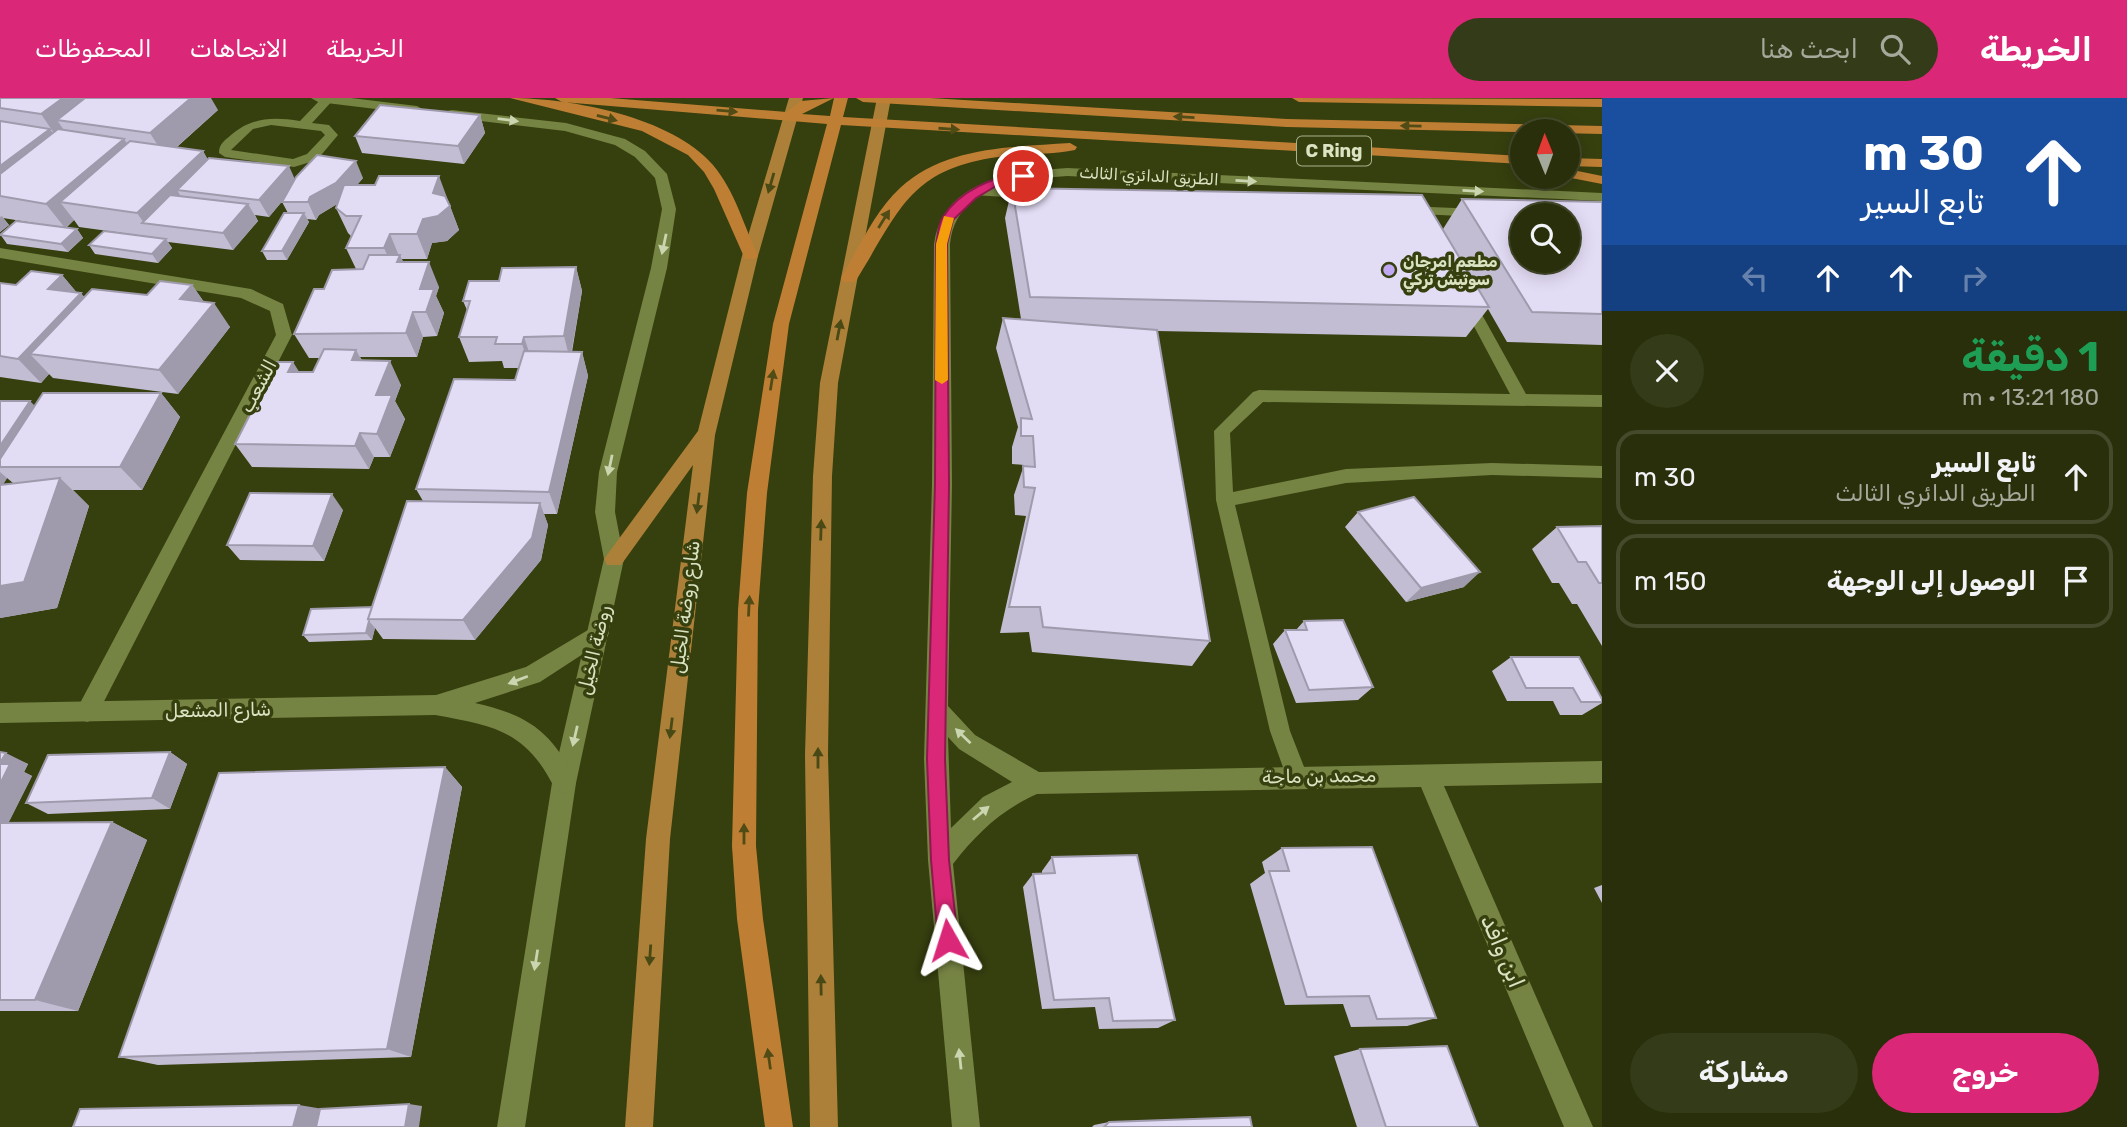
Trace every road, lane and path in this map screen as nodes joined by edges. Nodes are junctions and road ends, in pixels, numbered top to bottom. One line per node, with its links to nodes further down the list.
1 (517, 98): 29 (highway, one-way to 29)
2 (562, 98): 11 (highway, الطريق الدائري الثالث / C Ring, one-way to 11)
3 (796, 98): 11 (main road, شارع روضة الخيل)
4 (827, 98): 11 (highway)
5 (842, 98): 12 (highway); 13 (highway)
6 (863, 98): 9 (highway)
7 (1299, 98): 10 (highway)
8 (330, 99): 14 (lane); 15 (lane); 37 (street, روضة الخيل, one-way to 37)
9 (883, 99): 13 (main road); 16 (highway, one-way to 9)
10 (1602, 103)
11 (789, 117): 12 (highway, الطريق الدائري الثالث / C Ring); 29 (main road, شارع روضة الخيل, one-way to 29)
12 (834, 121): 13 (highway, الطريق الدائري الثالث / C Ring); 51 (highway, one-way to 12)
13 (880, 124): 17 (highway, الطريق الدائري الثالث / C Ring, one-way to 17); 30 (main road)
14 (303, 125): 15 (lane); 15 (lane)
15 (319, 127)
16 (1602, 130)
17 (1146, 141): 18 (highway, الطريق الدائري الثالث / C Ring); 30 (highway, one-way to 17)
18 (1510, 160)
19 (1580, 162): 20 (highway)
20 (1602, 163)
21 (1580, 175): 22 (highway)
22 (1602, 180)
23 (978, 192): 24 (lane); 25 (street, الطريق الدائري الثالث, one-way to 25); 40 (street, الطريق الدائري الثالث)
24 (1047, 195)
25 (1602, 197)
26 (1391, 210): 27 (lane)
27 (1497, 213)
28 (0, 253): 41 (street, الشعب)
29 (750, 256): 34 (main road, شارع روضة الخيل)
30 (849, 278): 52 (main road, one-way to 30)
31 (1468, 302): 32 (lane)
32 (1521, 399): 33 (lane); 36 (lane)
33 (1602, 401)
34 (706, 435): 37 (main road); 50 (main road, شارع روضة الخيل, one-way to 50)
35 (1602, 472): 36 (lane)
36 (1225, 500): 45 (lane)
37 (614, 559): 38 (street, روضة الخيل)
38 (598, 633): 39 (street, شارع المشعل, one-way to 39); 46 (street, روضة الخيل, one-way to 46)
39 (435, 705): 41 (street, شارع المشعل); 46 (street, شارع المشعل)
40 (936, 708): 47 (street, one-way to 40); 48 (street)
41 (87, 712): 42 (street, شارع المشعل)
42 (0, 713)
43 (1602, 772): 44 (street, محمد بن ماجة)
44 (1427, 774): 45 (street, محمد بن ماجة); 54 (street, ابن وافد)
45 (1297, 776): 47 (street, محمد بن ماجة)
46 (564, 783): 49 (street, روضة الخيل, one-way to 49)
47 (1036, 783): 48 (street, محمد بن ماجة, one-way to 47)
48 (940, 860): 53 (street, one-way to 48)
49 (511, 1127)
50 (639, 1127)
51 (779, 1127)
52 (824, 1127)
53 (966, 1127)
54 (1579, 1127)

